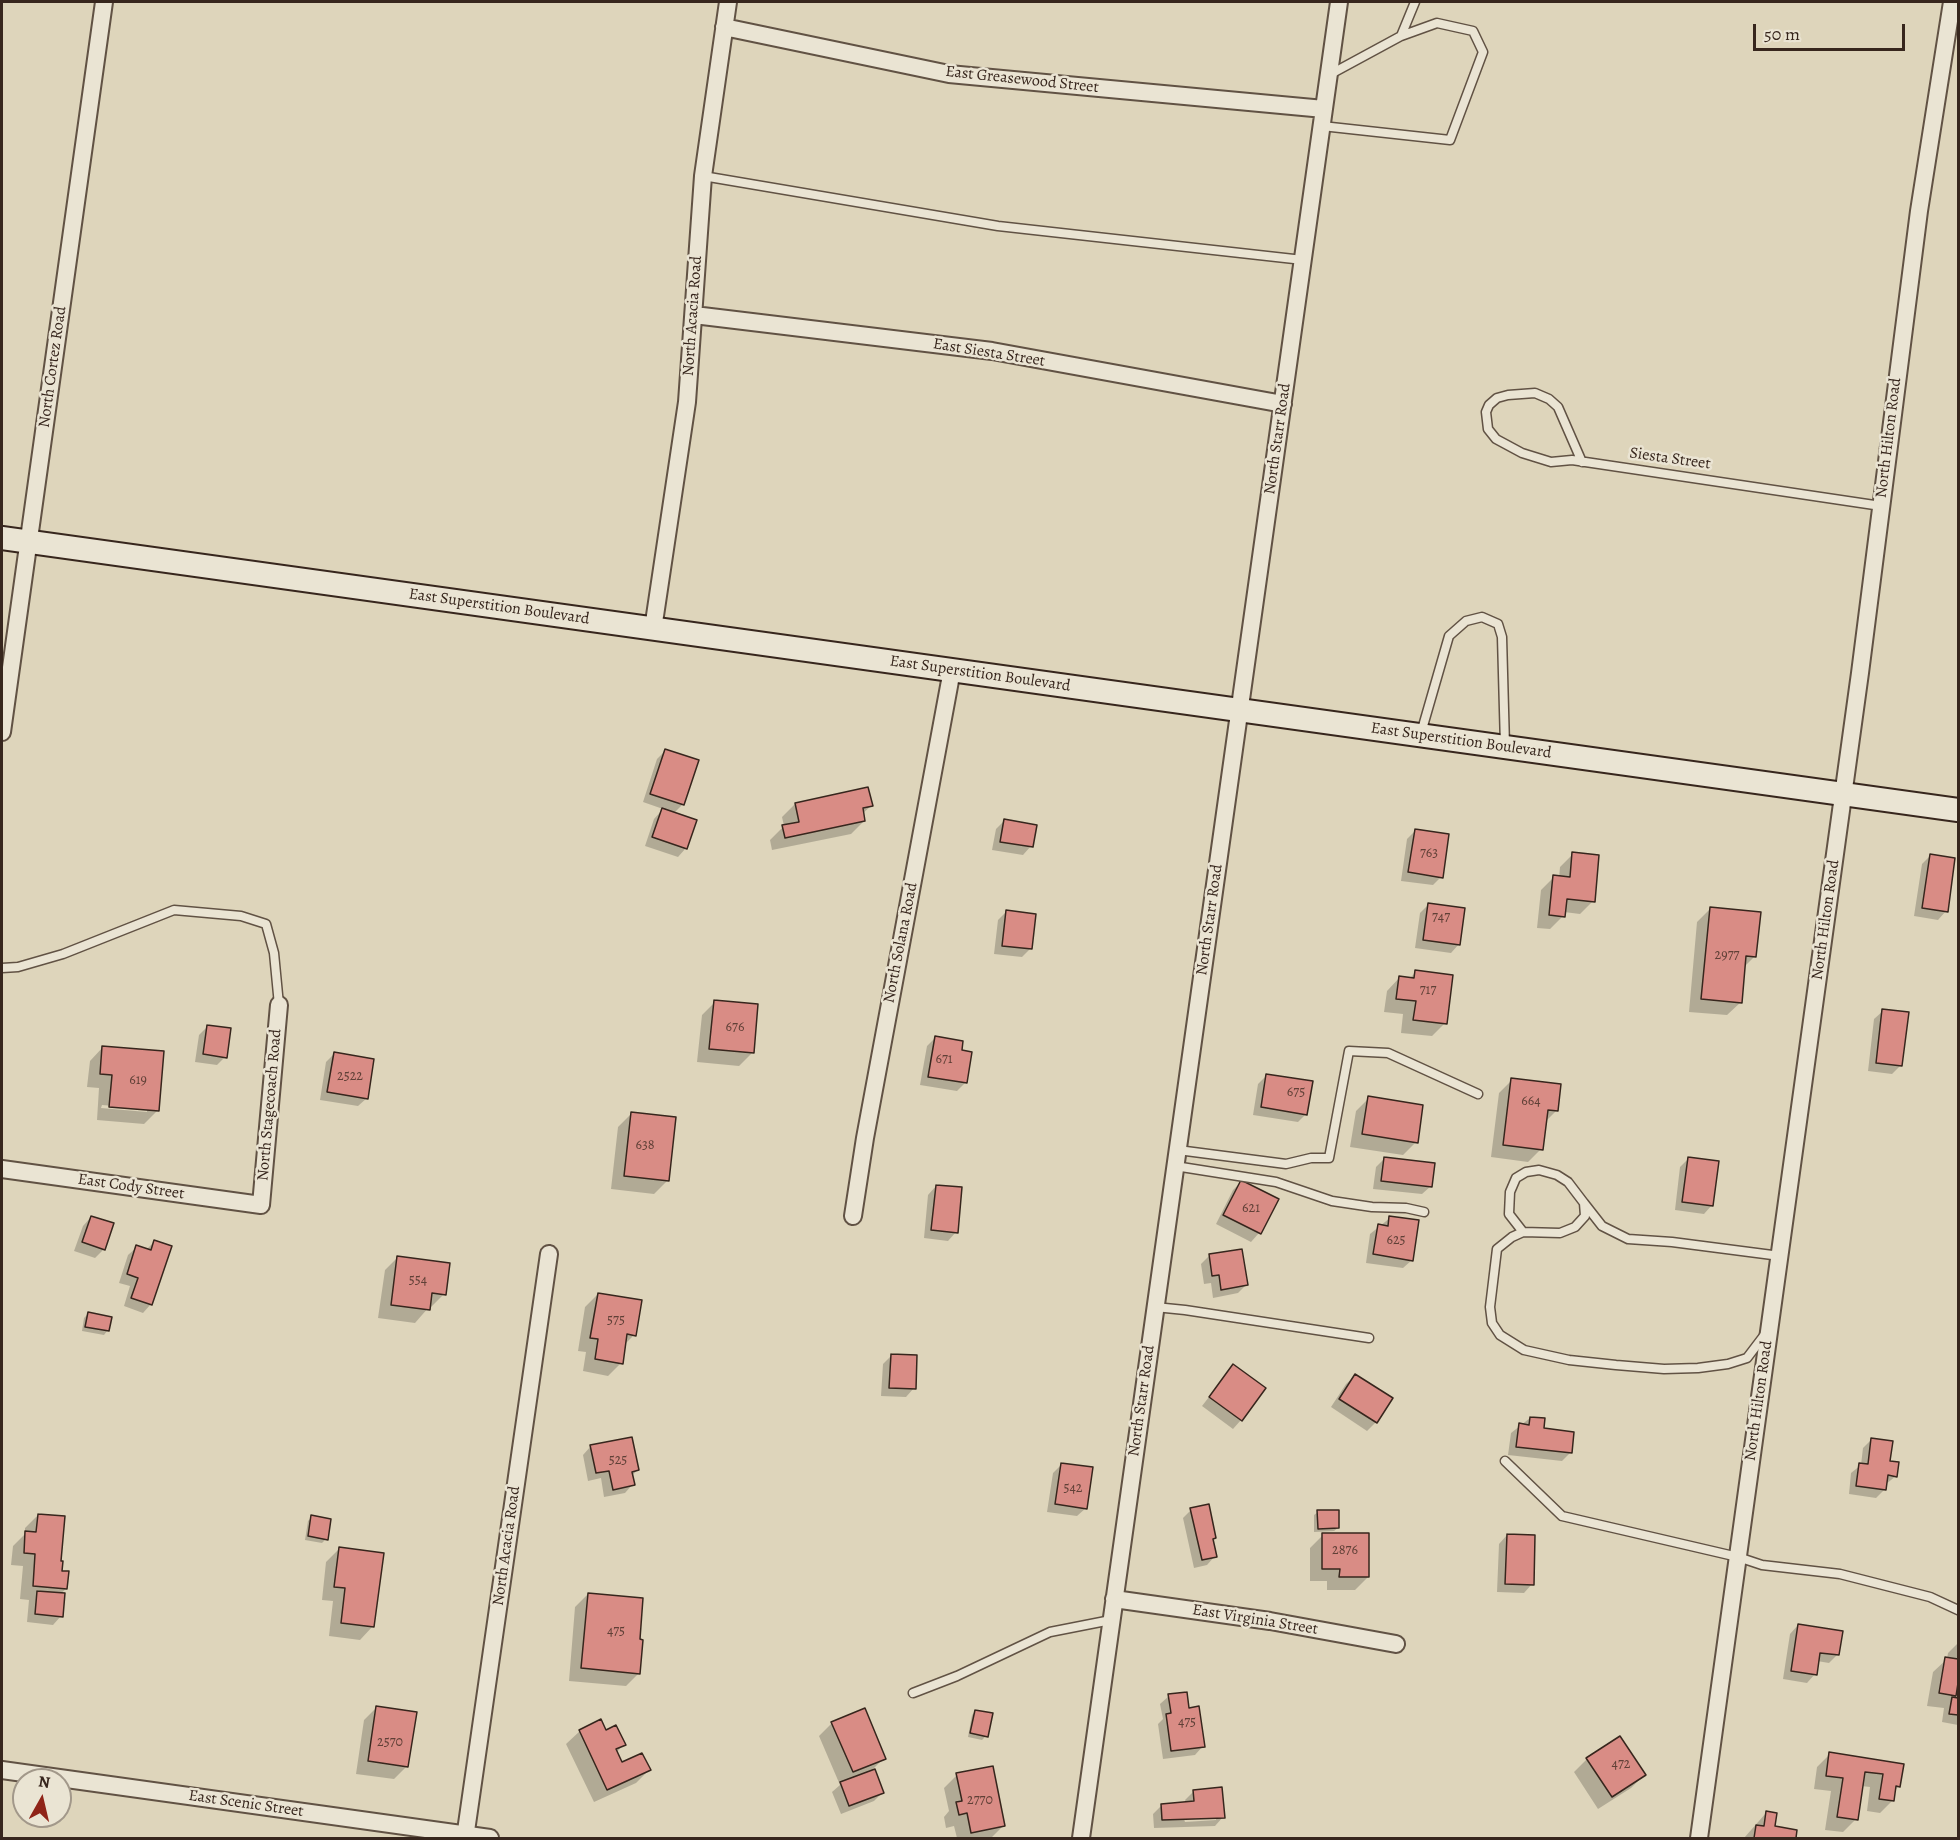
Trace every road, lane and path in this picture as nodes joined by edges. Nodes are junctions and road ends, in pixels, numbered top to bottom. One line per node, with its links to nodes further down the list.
1 (104, 2): 17 (street, North Cortez Road)
2 (728, 2): 6 (street, North Acacia Road)
3 (1339, 2): 8 (street, North Starr Road)
4 (1416, 2): 7 (lane)
5 (1952, 2): 15 (street, North Hilton Road)
6 (724, 27): 9 (street, East Greasewood Street); 10 (street, North Acacia Road)
7 (1401, 36): 8 (lane); 9 (lane)
8 (1329, 75): 9 (street, North Starr Road)
9 (1323, 117): 11 (street, North Starr Road)
10 (704, 176): 11 (lane); 12 (street, North Acacia Road)
11 (1303, 260): 13 (street, North Starr Road)
12 (694, 315): 13 (street, East Siesta Street); 18 (street, North Acacia Road)
13 (1283, 404): 20 (street, North Starr Road)
14 (1582, 462): 14 (lane, Siesta Street); 15 (lane, Siesta Street)
15 (1881, 506): 24 (street, North Hilton Road)
16 (2, 538): 17 (main road, East Superstition Boulevard)
17 (28, 542): 18 (main road, East Superstition Boulevard); 21 (street, North Cortez Road)
18 (653, 629): 19 (main road, East Superstition Boulevard)
19 (952, 670): 20 (main road, East Superstition Boulevard); 34 (street, North Solana Road)
20 (1240, 710): 22 (main road, East Superstition Boulevard); 29 (street, North Starr Road)
21 (2, 732)
22 (1420, 735): 23 (main road, East Superstition Boulevard); 23 (lane)
23 (1505, 747): 24 (main road, East Superstition Boulevard)
24 (1844, 794): 25 (main road, East Superstition Boulevard); 37 (street, North Hilton Road)
25 (1959, 810)
26 (2, 968): 27 (lane)
27 (279, 1005): 32 (street, North Stagecoach Road)
28 (1478, 1094): 29 (lane)
29 (1176, 1158): 33 (lane); 38 (street, North Starr Road)
30 (2, 1169): 32 (street, East Cody Street)
31 (1584, 1203): 35 (lane); 35 (lane); 37 (lane)
32 (261, 1205)
33 (1424, 1212)
34 (853, 1216)
35 (1522, 1232): 39 (lane)
36 (549, 1254): 49 (street, North Acacia Road)
37 (1780, 1256): 39 (street, North Hilton Road)
38 (1155, 1307): 40 (lane); 43 (street, North Starr Road)
39 (1770, 1328): 42 (street, North Hilton Road)
40 (1369, 1338)
41 (1504, 1461): 42 (lane)
42 (1738, 1557): 44 (lane); 52 (street, North Hilton Road)
43 (1114, 1599): 45 (street, North Starr Road); 46 (street, East Virginia Street)
44 (1959, 1610)
45 (1111, 1620): 47 (lane); 51 (street, North Starr Road)
46 (1396, 1644)
47 (913, 1693)
48 (2, 1770): 49 (street, East Scenic Street)
49 (465, 1837): 50 (street, East Scenic Street)
50 (490, 1839)
51 (1081, 1839)
52 (1699, 1839)

